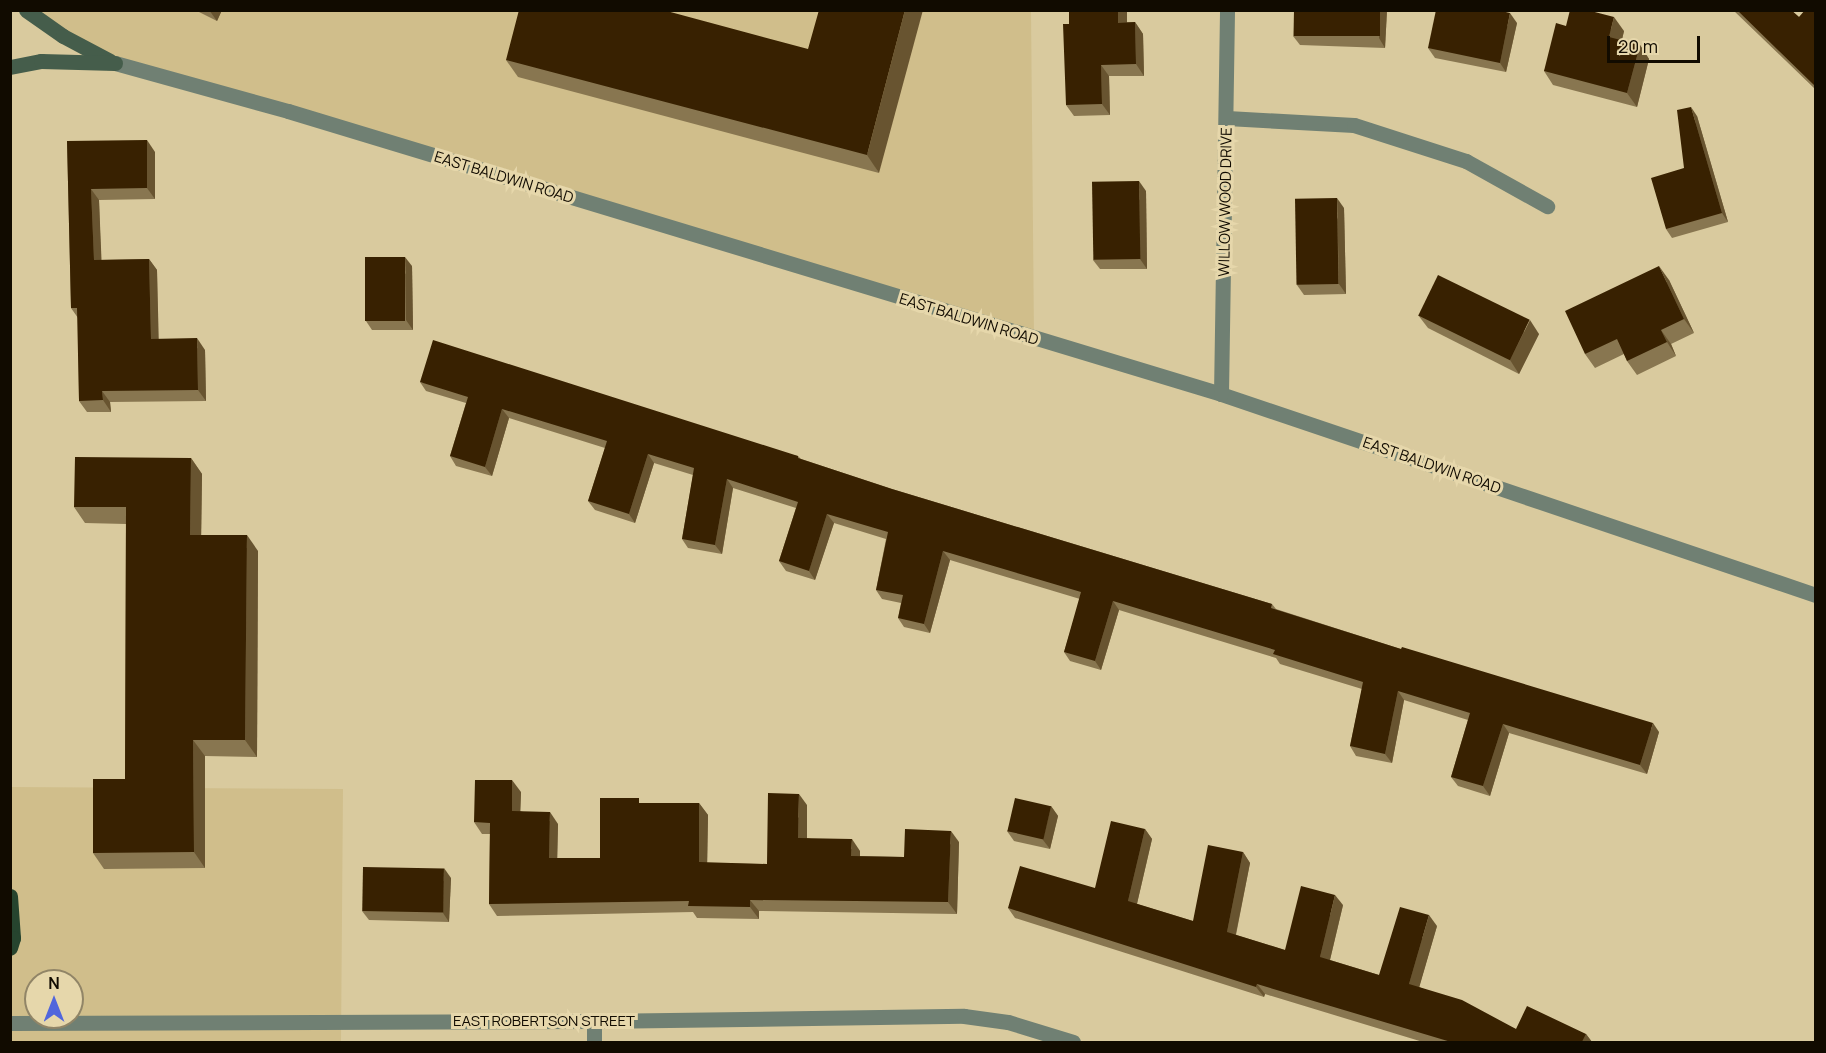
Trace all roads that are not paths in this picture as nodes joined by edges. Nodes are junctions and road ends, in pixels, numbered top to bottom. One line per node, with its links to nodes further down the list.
1 (26, 10): 3 (main road)
2 (1227, 10): 5 (street, WILLOW WOOD DRIVE)
3 (115, 63): 4 (main road); 7 (street, EAST BALDWIN ROAD)
4 (10, 67)
5 (1227, 118): 6 (street); 7 (street, WILLOW WOOD DRIVE)
6 (1547, 206)
7 (1221, 394): 8 (street, EAST BALDWIN ROAD)
8 (1815, 595)
9 (10, 896): 10 (main road)
10 (10, 948)
11 (594, 1021): 12 (street, EAST ROBERTSON STREET); 13 (street, EAST ROBERTSON STREET); 14 (street)
12 (10, 1023)
13 (1055, 1040): 15 (street, EAST ROBERTSON STREET)
14 (594, 1042)
15 (1073, 1042)

